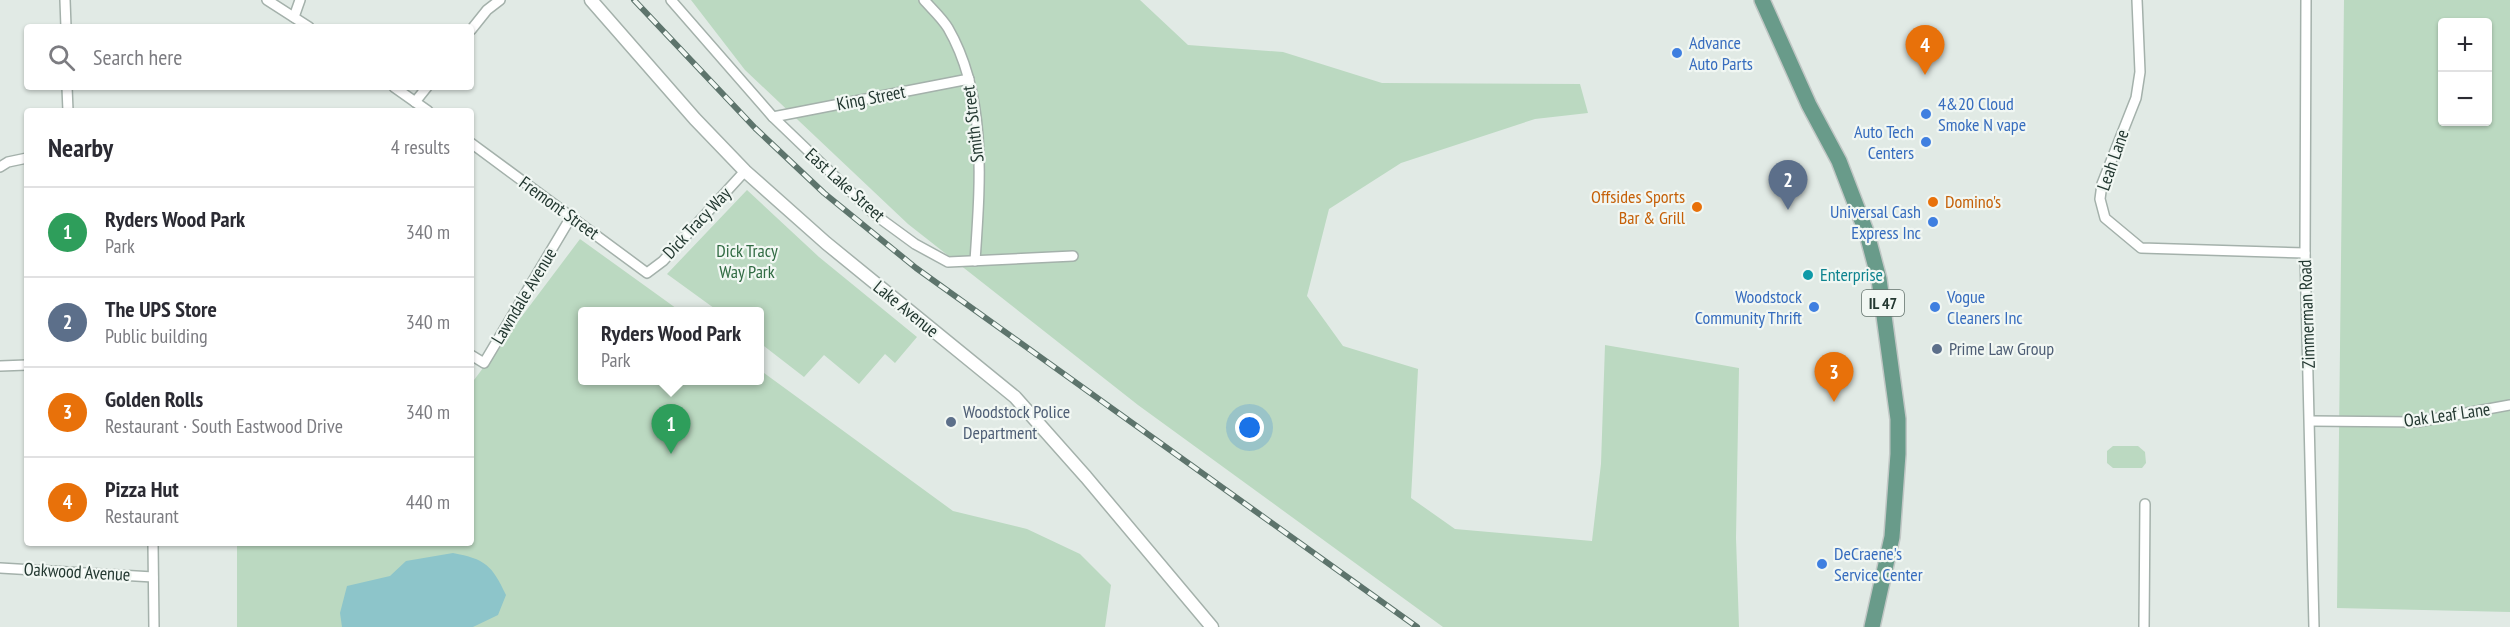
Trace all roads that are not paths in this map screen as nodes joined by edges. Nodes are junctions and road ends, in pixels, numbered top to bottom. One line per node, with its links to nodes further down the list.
1 (65, 0): 12 (street)
2 (267, 0): 11 (street)
3 (300, 0): 11 (street)
4 (500, 0): 14 (street)
5 (591, 0): 26 (street, Lake Avenue)
6 (671, 0): 22 (street, East Lake Street)
7 (924, 0): 15 (street, Smith Street)
8 (1762, 0): 43 (main road, IL 47)
9 (2137, 0): 28 (street, Leah Lane)
10 (2306, 0): 28 (street, Zimmerman Road)
11 (294, 17): 13 (street)
12 (66, 24)
13 (304, 24)
14 (474, 26)
15 (969, 79): 22 (street, King Street); 30 (street, Smith Street)
16 (67, 90): 20 (street)
17 (398, 90): 19 (street)
18 (425, 90): 19 (street)
19 (415, 102): 21 (street)
20 (68, 108)
21 (424, 108)
22 (773, 117): 30 (street, East Lake Street)
23 (474, 145): 27 (street, Fremont Street)
24 (24, 159): 25 (street)
25 (0, 167)
26 (745, 171): 31 (street, Dick Tracy Way); 42 (street, Lake Avenue)
27 (571, 217): 31 (street, Fremont Street); 32 (street, Lawndale Avenue)
28 (2305, 253): 36 (street, Zimmerman Road)
29 (1073, 256): 30 (street, East Lake Street)
30 (975, 261)
31 (647, 273)
32 (474, 357)
33 (24, 365): 34 (street)
34 (0, 366)
35 (2510, 405): 36 (street, Oak Leaf Lane)
36 (2312, 421): 45 (street, Zimmerman Road)
37 (2145, 504): 44 (street)
38 (153, 546): 40 (street)
39 (0, 568): 40 (street, Oakwood Avenue)
40 (153, 577): 41 (street)
41 (154, 627)
42 (1212, 627)
43 (1872, 627)
44 (2144, 627)
45 (2314, 627)

